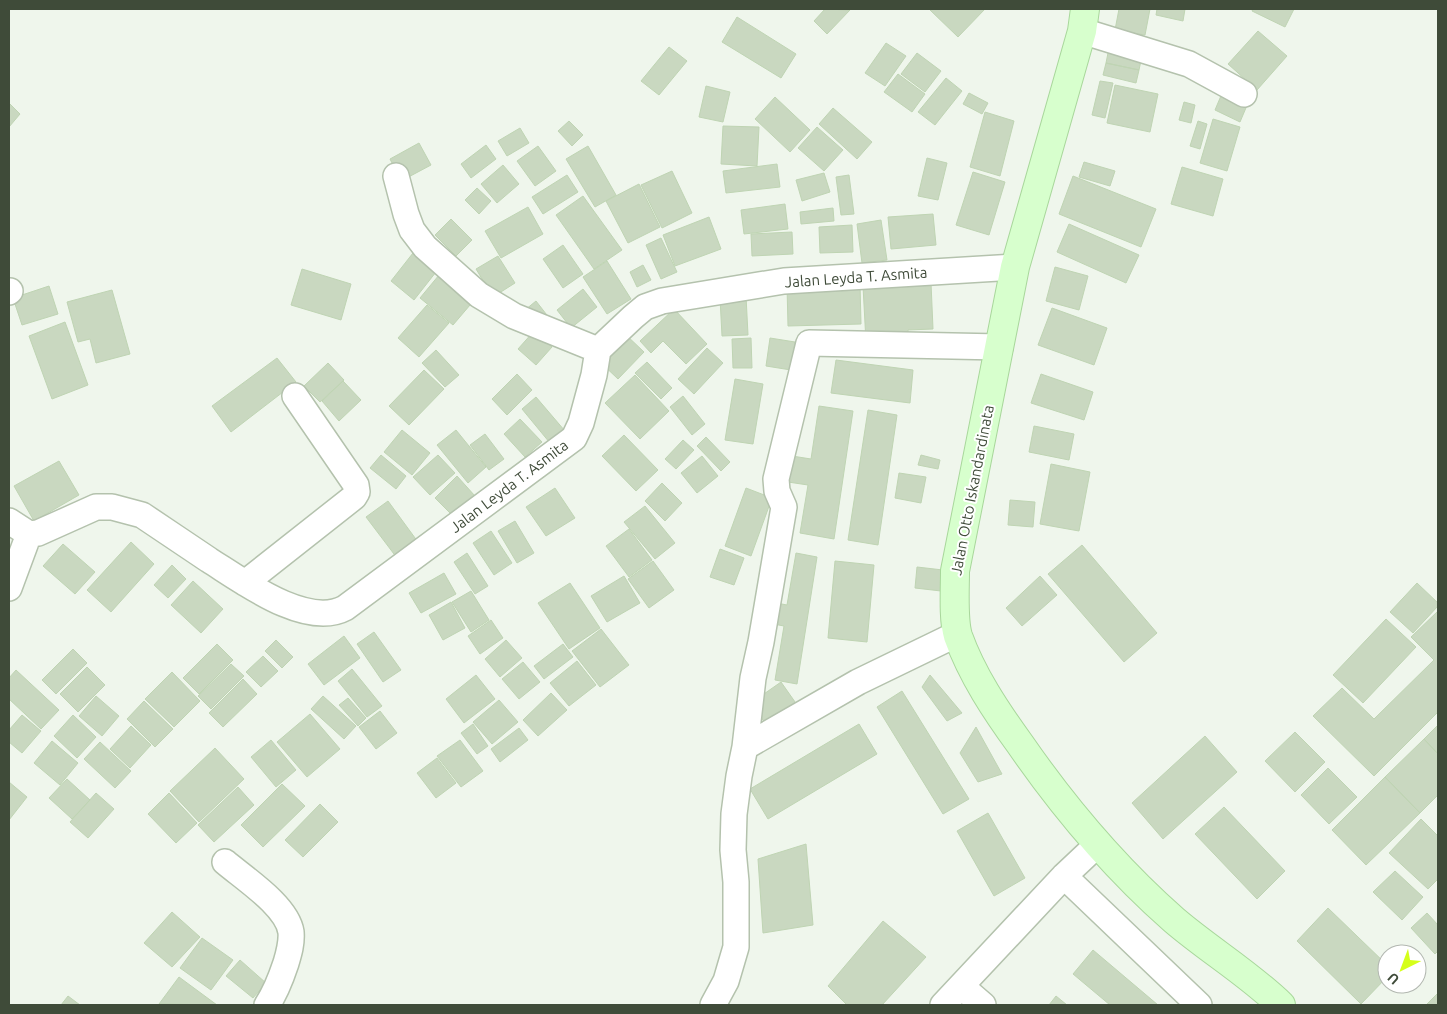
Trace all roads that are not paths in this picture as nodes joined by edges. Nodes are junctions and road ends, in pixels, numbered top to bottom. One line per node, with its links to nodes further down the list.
1 (1084, 20): 2 (street); 4 (main road, Jalan Otto Iskandardinata)
2 (1244, 94)
3 (396, 176): 6 (street)
4 (1015, 267): 5 (main road, Jalan Otto Iskandardinata); 6 (street, Jalan Leyda T. Asmita)
5 (1000, 347): 11 (main road, Jalan Otto Iskandardinata); 12 (street)
6 (598, 350): 9 (street, Jalan Leyda T. Asmita)
7 (295, 396): 9 (street)
8 (19, 528): 9 (street, Jalan Leyda T. Asmita); 10 (street)
9 (245, 583)
10 (9, 588)
11 (957, 634): 12 (street); 13 (main road, Jalan Otto Iskandardinata)
12 (744, 747): 18 (street)
13 (1098, 844): 15 (street); 22 (main road, Jalan Otto Iskandardinata)
14 (225, 862): 17 (street)
15 (1064, 876): 16 (street); 21 (street)
16 (961, 986): 19 (street); 20 (street)
17 (267, 1005)
18 (712, 1005)
19 (943, 1005)
20 (983, 1005)
21 (1200, 1005)
22 (1281, 1005)

